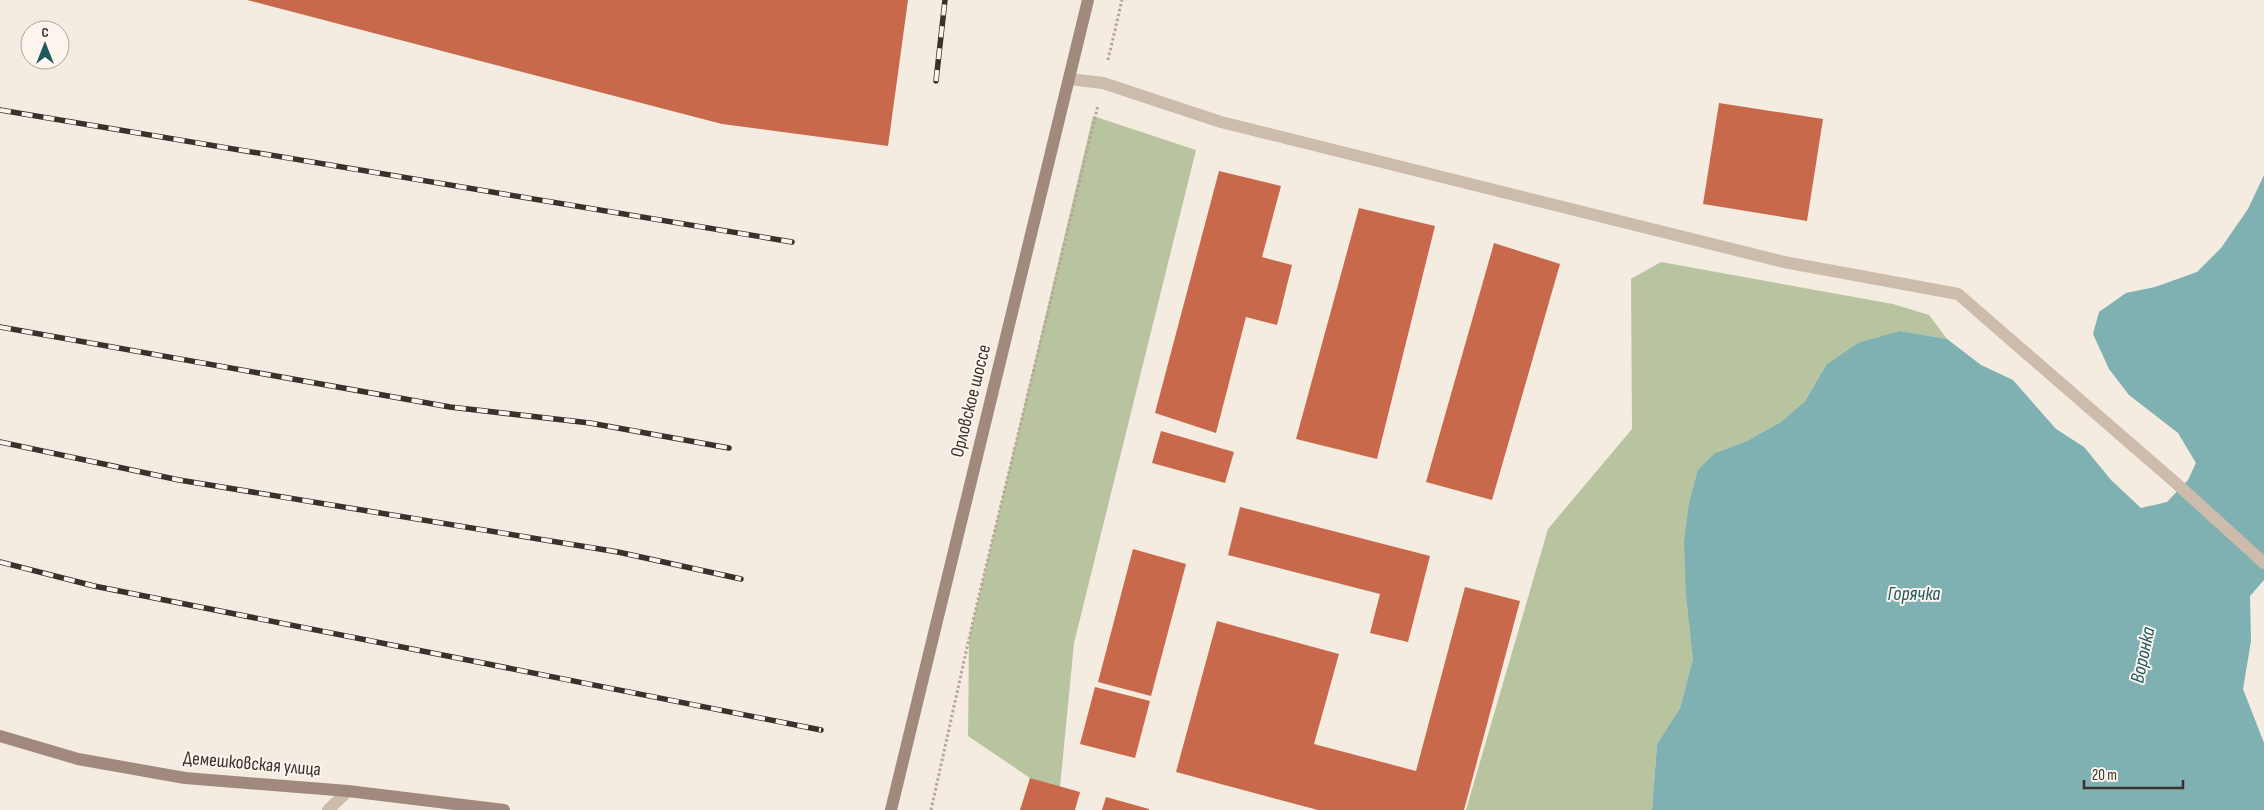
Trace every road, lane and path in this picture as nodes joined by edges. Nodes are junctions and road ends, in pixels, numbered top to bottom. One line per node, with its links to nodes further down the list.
1 (1088, 0): 3 (main road, Орловское шоссе)
2 (1122, 0): 4 (path)
3 (1069, 79): 4 (street); 10 (main road, Орловское шоссе)
4 (1103, 83): 5 (street); 11 (path)
5 (2264, 563)
6 (0, 736): 7 (main road, Демешковская улица)
7 (348, 791): 8 (street); 9 (main road, Демешковская улица)
8 (328, 810)
9 (504, 810)
10 (890, 810)
11 (930, 810)

